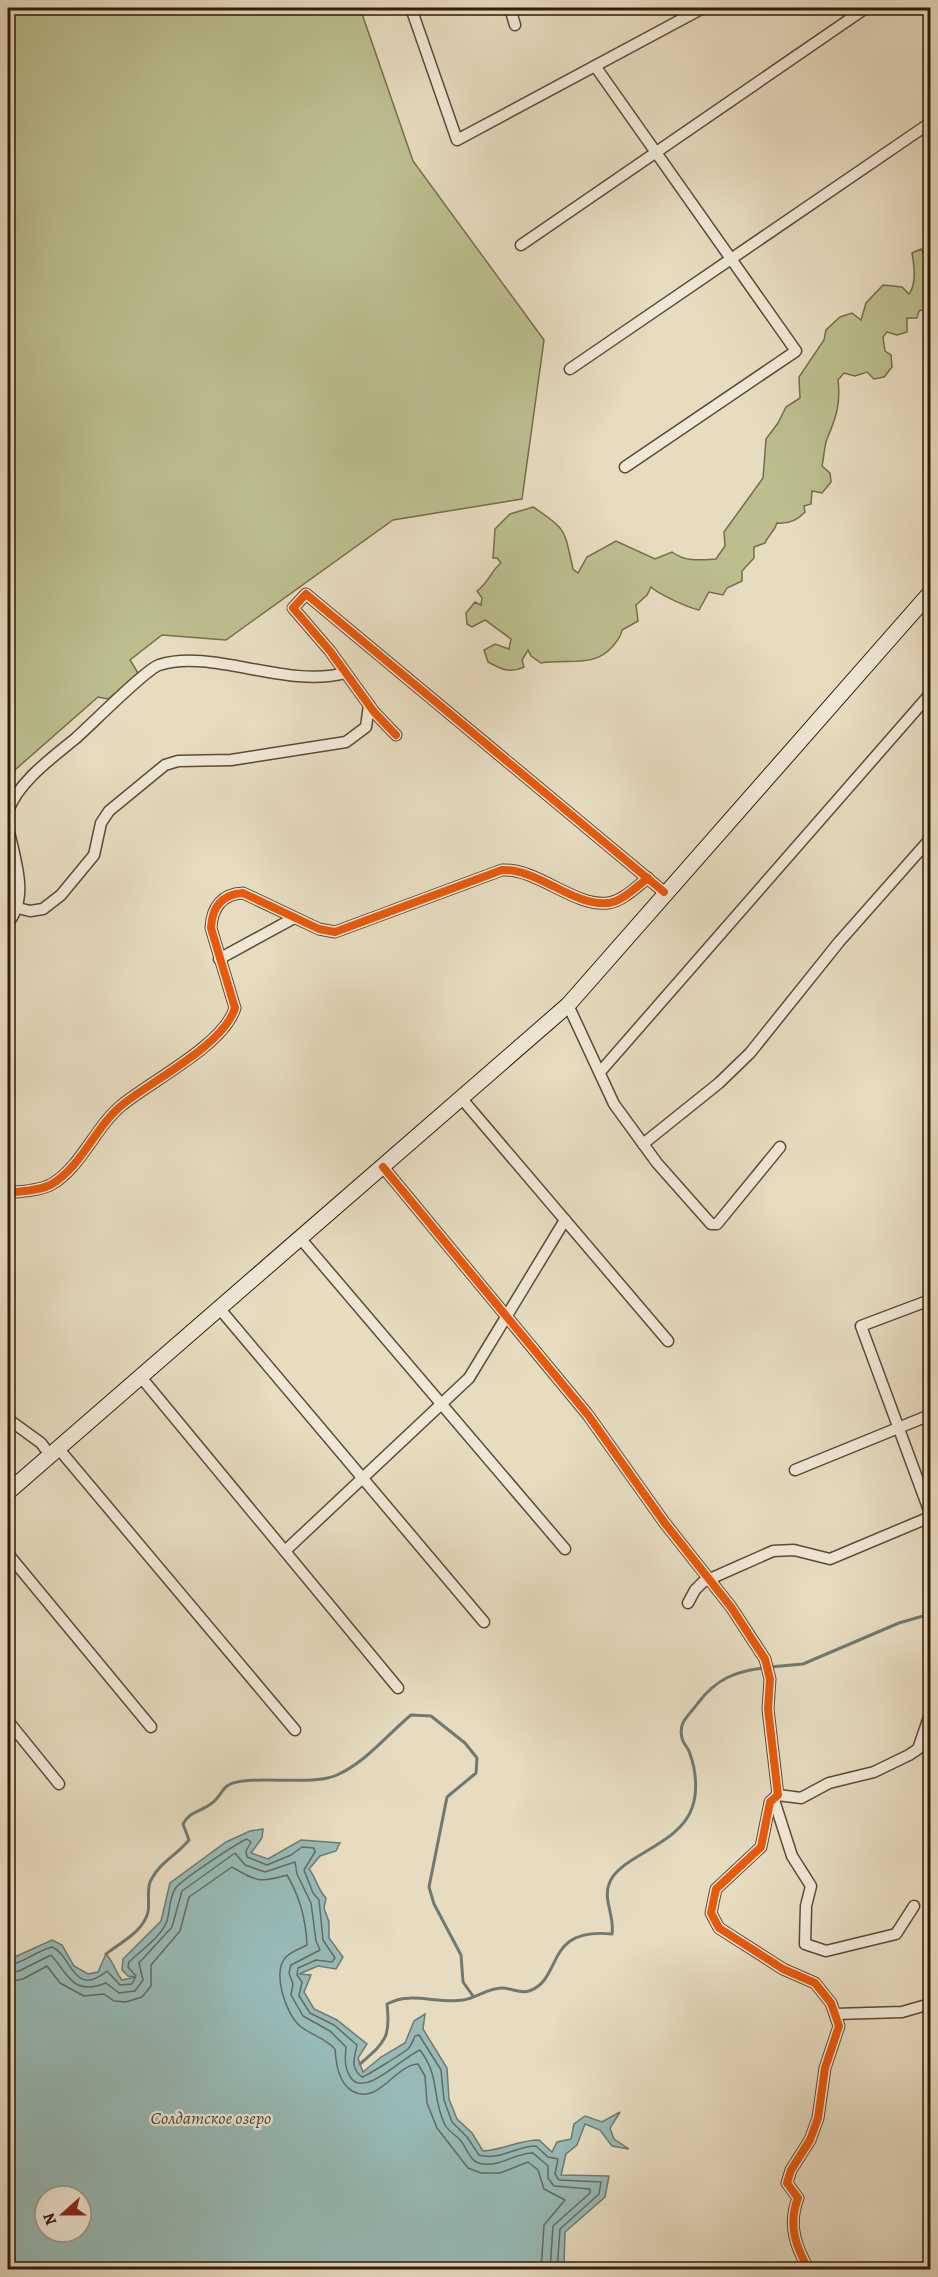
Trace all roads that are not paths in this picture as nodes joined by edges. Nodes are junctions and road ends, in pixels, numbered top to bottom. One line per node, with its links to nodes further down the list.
1 (411, 8): 6 (street)
2 (510, 8): 5 (street)
3 (703, 8): 6 (street)
4 (866, 8): 8 (street)
5 (515, 25)
6 (595, 66): 8 (street)
7 (930, 123): 10 (street)
8 (655, 151): 9 (street); 10 (street)
9 (521, 245)
10 (732, 259): 11 (street); 12 (street)
11 (570, 369)
12 (625, 467)
13 (930, 593): 22 (main road)
14 (345, 673): 16 (street); 18 (street); 21 (street)
15 (930, 694): 28 (street)
16 (369, 705): 17 (street); 23 (street)
17 (396, 735)
18 (8, 811)
19 (8, 827): 23 (street)
20 (930, 839): 30 (street)
21 (648, 878): 22 (street); 24 (street)
22 (664, 892): 27 (main road)
23 (18, 908): 25 (street)
24 (294, 918): 26 (street); 26 (street)
25 (8, 923)
26 (219, 958): 33 (street)
27 (568, 1005): 28 (street); 29 (main road)
28 (600, 1072): 30 (street)
29 (462, 1099): 32 (main road); 34 (street)
30 (643, 1144): 31 (street)
31 (780, 1147)
32 (383, 1167): 35 (main road); 38 (street)
33 (8, 1192)
34 (565, 1220): 38 (street); 39 (street)
35 (300, 1238): 37 (main road); 41 (street)
36 (930, 1300): 44 (street)
37 (219, 1308): 40 (main road); 47 (street)
38 (508, 1318): 41 (street); 53 (street)
39 (668, 1341)
40 (140, 1376): 45 (main road); 51 (street)
41 (441, 1404): 47 (street); 50 (street)
42 (930, 1415): 44 (street)
43 (8, 1419): 45 (street)
44 (899, 1428): 46 (street); 49 (street)
45 (54, 1451): 48 (main road); 60 (street)
46 (795, 1470)
47 (362, 1478): 51 (street); 55 (street)
48 (8, 1492)
49 (930, 1515): 53 (street)
50 (565, 1549)
51 (285, 1551): 56 (street)
52 (8, 1554): 59 (street)
53 (709, 1579): 54 (street); 62 (street)
54 (688, 1603)
55 (484, 1622)
56 (399, 1688)
57 (930, 1714): 62 (street)
58 (8, 1721): 61 (street)
59 (151, 1726)
60 (295, 1730)
61 (59, 1784)
62 (776, 1798): 63 (street); 65 (street)
63 (914, 1906)
64 (930, 2004): 65 (street)
65 (835, 2014): 66 (street)
66 (809, 2270)

